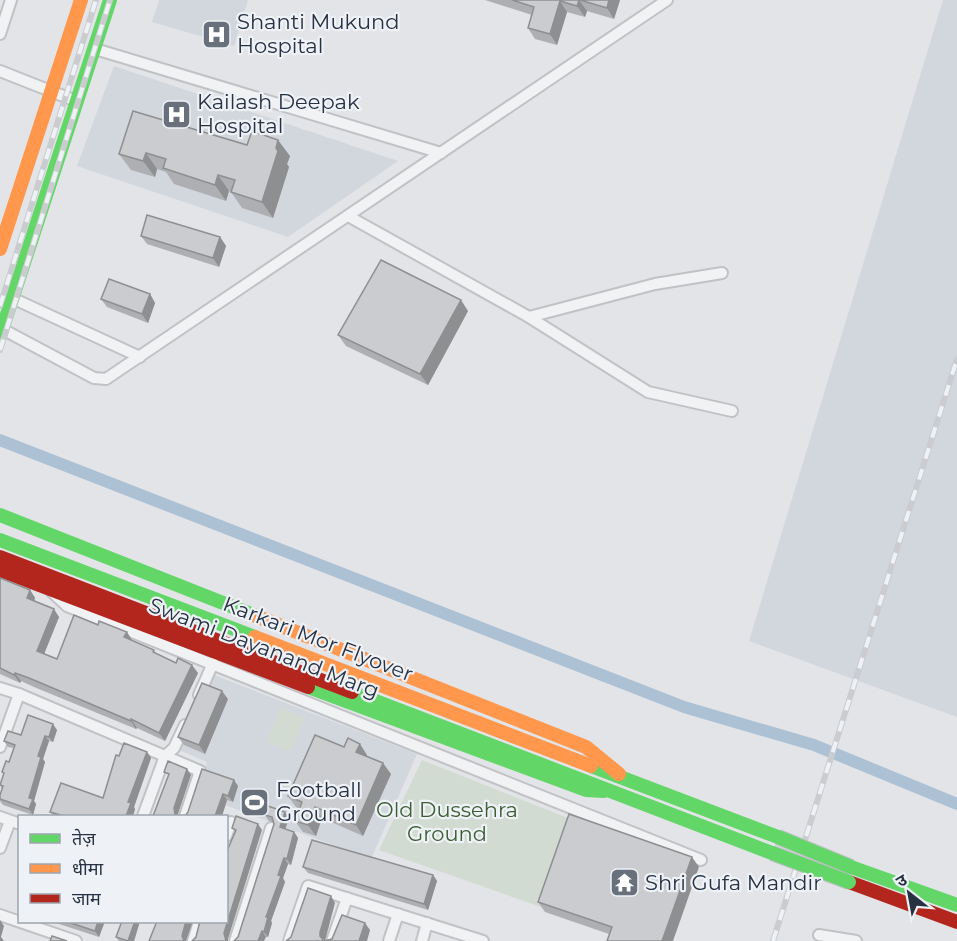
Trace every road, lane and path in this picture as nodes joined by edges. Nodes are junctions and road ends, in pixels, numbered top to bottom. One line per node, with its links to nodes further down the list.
1 (81, 0): 8 (main road)
2 (110, 0): 6 (main road)
3 (667, 0): 10 (street)
4 (6, 4): 5 (street)
5 (0, 34)
6 (94, 49): 9 (main road); 10 (street)
7 (0, 71): 8 (street)
8 (51, 92): 9 (street); 12 (main road)
9 (76, 101): 14 (main road)
10 (441, 153): 11 (street)
11 (348, 216): 15 (street); 17 (street)
12 (0, 249)
13 (722, 273): 15 (street)
14 (12, 298): 16 (main road); 17 (street)
15 (528, 317): 18 (street)
16 (1, 332): 17 (street)
17 (140, 357)
18 (732, 411)
19 (0, 515): 29 (main road, Swami Dayanand Marg)
20 (0, 540): 29 (main road, Karkari Mor Flyover)
21 (0, 557): 30 (main road, Karkari Mor Flyover)
22 (0, 570): 23 (main road, Swami Dayanand Marg)
23 (48, 588): 24 (street); 30 (main road, Swami Dayanand Marg)
24 (213, 663): 28 (street); 38 (street)
25 (0, 688): 26 (street)
26 (19, 694): 27 (street); 28 (street)
27 (0, 747)
28 (165, 756): 31 (street); 32 (street)
29 (621, 776): 40 (main road, bridge)
30 (609, 791): 44 (main road, bridge)
31 (143, 815)
32 (185, 815)
33 (10, 821): 37 (street)
34 (231, 822): 36 (street)
35 (271, 828): 52 (street)
36 (228, 830)
37 (0, 848)
38 (701, 860)
39 (347, 898): 41 (street); 53 (street); 54 (street)
40 (957, 905)
41 (398, 914): 47 (street); 55 (street)
42 (0, 915): 43 (street)
43 (18, 921)
44 (957, 922)
45 (23, 923): 50 (street)
46 (195, 923): 51 (street)
47 (428, 923): 49 (street); 56 (street)
48 (819, 935): 57 (street)
49 (477, 940)
50 (76, 941)
51 (193, 941)
52 (235, 941)
53 (289, 941)
54 (332, 941)
55 (389, 941)
56 (422, 941)
57 (856, 941)

